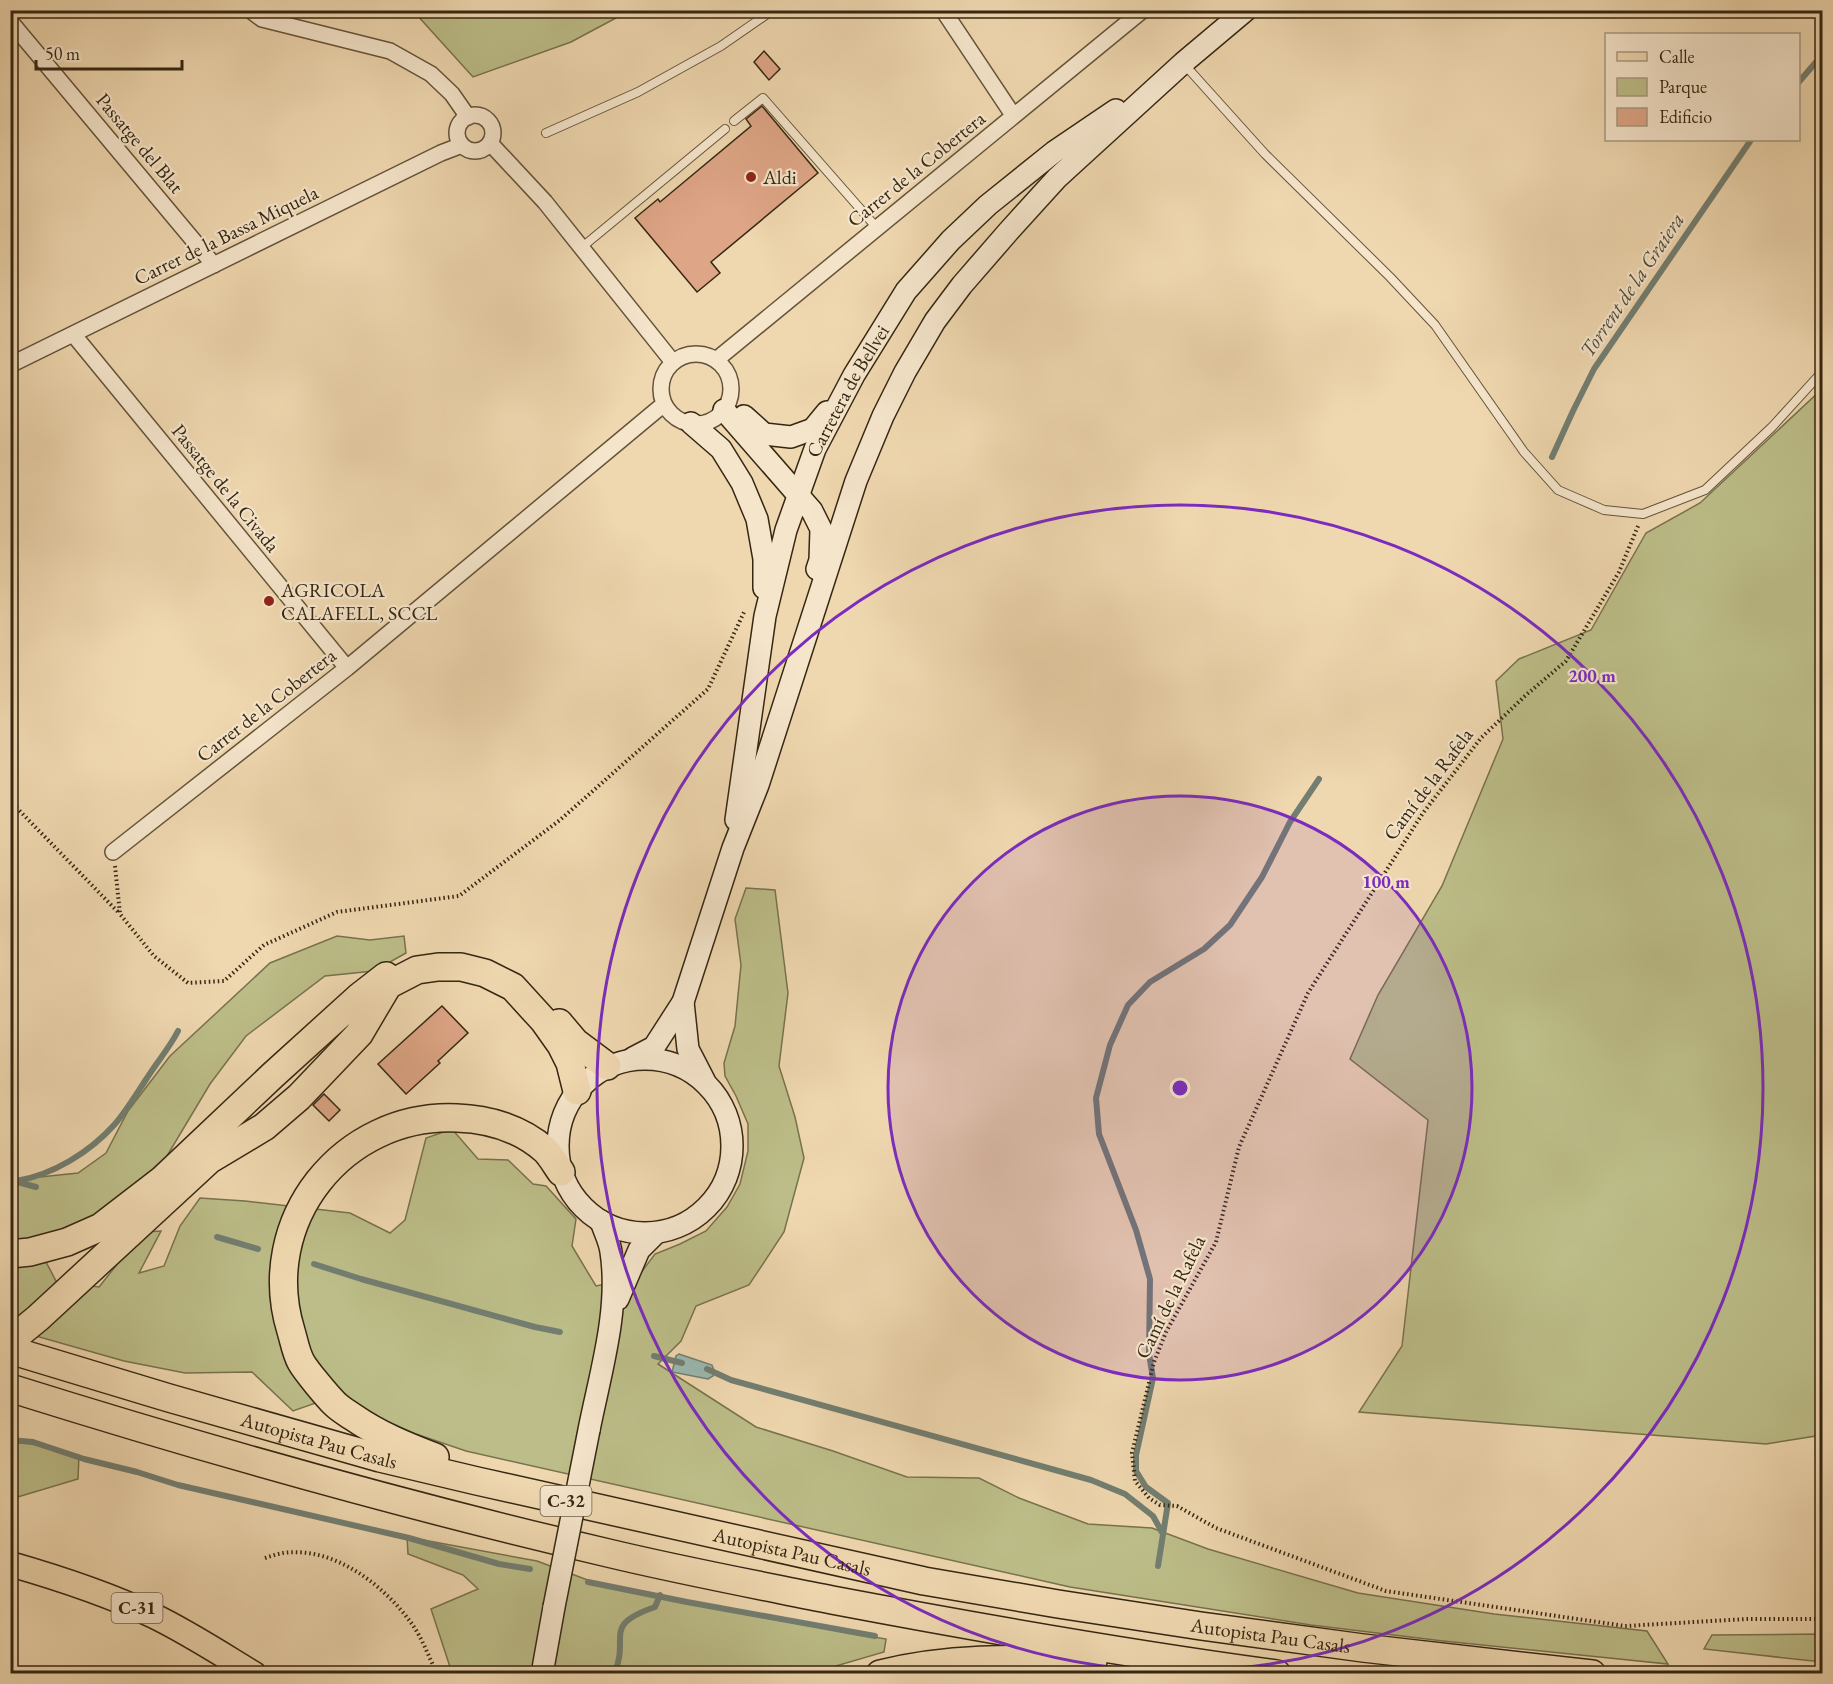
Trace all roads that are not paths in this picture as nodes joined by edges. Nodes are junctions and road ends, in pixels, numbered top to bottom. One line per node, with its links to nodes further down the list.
1 (250, 10): 9 (street)
2 (773, 10): 12 (lane)
3 (943, 10): 8 (street)
4 (1143, 10): 8 (street, Carrer de la Cobertera)
5 (1246, 10): 7 (main road, Carretera de Bellvei)
6 (10, 21): 17 (street, Passatge del Blat)
7 (1183, 63): 22 (lane); 23 (main road, Carretera de Bellvei); 30 (main road, Carretera de Bellvei)
8 (1013, 115): 15 (street, Carrer de la Cobertera)
9 (468, 117): 13 (street); 14 (street)
10 (734, 121): 15 (lane)
11 (725, 129): 16 (lane)
12 (546, 133)
13 (490, 143): 14 (street); 16 (street)
14 (462, 145): 17 (street, Carrer de la Bassa Miquela)
15 (877, 228): 19 (street, Carrer de la Cobertera)
16 (581, 248): 20 (street)
17 (214, 265): 18 (street, Carrer de la Bassa Miquela)
18 (73, 334): 21 (street, Carrer de la Bassa Miquela); 29 (street, Passatge de la Civada)
19 (716, 360): 20 (street); 24 (street)
20 (672, 361): 25 (street)
21 (10, 365)
22 (1822, 372)
23 (854, 375): 24 (main road); 27 (main road, Carretera de Bellvei)
24 (727, 403): 26 (street); 27 (main road)
25 (664, 404): 26 (street); 29 (street, Carrer de la Cobertera)
26 (691, 423): 28 (main road)
27 (799, 496): 28 (main road, Carretera de Bellvei); 30 (main road)
28 (765, 616): 31 (main road, Carretera de Bellvei)
29 (346, 668): 32 (street, Carrer de la Cobertera)
30 (794, 674): 31 (main road, Carretera de Bellvei)
31 (732, 848): 33 (main road, Carretera de Bellvei)
32 (113, 852)
33 (683, 1002): 34 (main road, Carretera de Bellvei); 36 (main road, Carretera de Bellvei)
34 (633, 1059): 35 (main road); 36 (main road)
35 (607, 1066): 37 (main road); 41 (highway)
36 (704, 1081): 40 (main road)
37 (577, 1090): 38 (main road); 43 (highway)
38 (561, 1172): 39 (main road); 46 (highway)
39 (601, 1221): 40 (main road); 42 (main road)
40 (656, 1233): 42 (main road)
41 (10, 1254)
42 (611, 1319): 49 (main road, bridge)
43 (10, 1341)
44 (10, 1350): 46 (highway, Autopista Pau Casals / C-32)
45 (10, 1388): 48 (highway, Autopista Pau Casals / C-32)
46 (477, 1482): 53 (highway, Autopista Pau Casals / C-32)
47 (10, 1564): 50 (main road, C-31)
48 (1127, 1652): 51 (highway); 52 (highway, Autopista Pau Casals / C-32)
49 (542, 1673)
50 (254, 1674)
51 (880, 1674)
52 (1277, 1674)
53 (1592, 1674)

